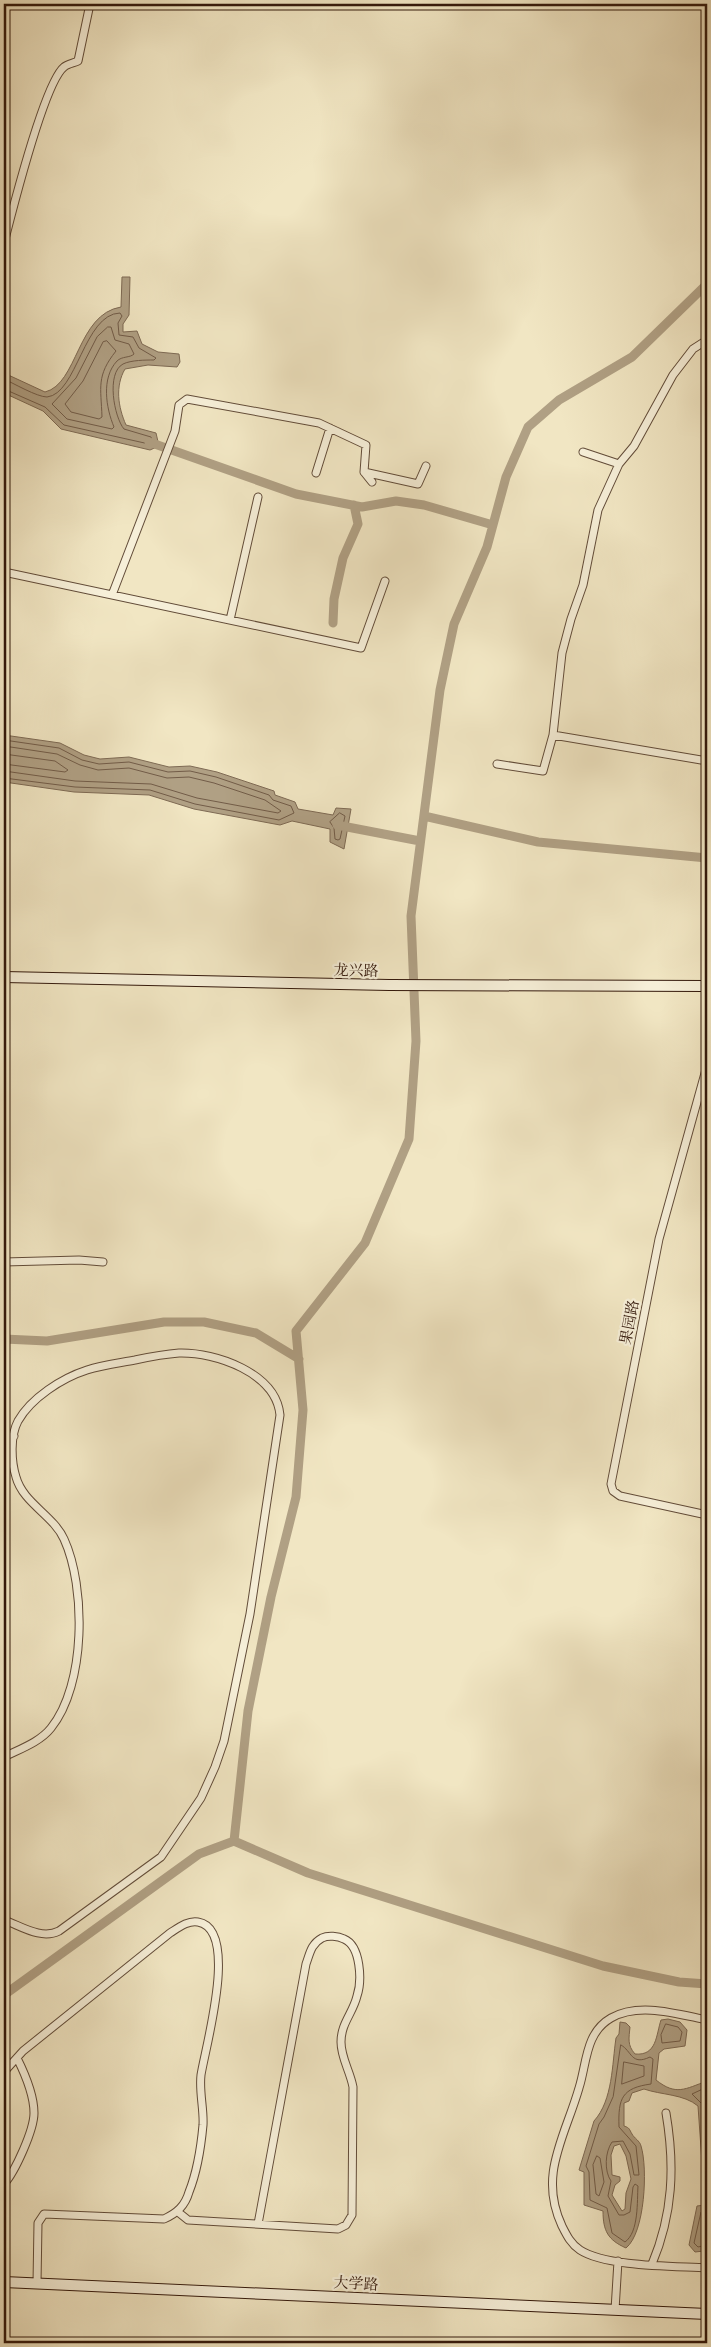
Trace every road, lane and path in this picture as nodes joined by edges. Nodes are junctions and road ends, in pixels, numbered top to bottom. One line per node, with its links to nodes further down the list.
1 (90, 4): 2 (street)
2 (6, 224): 3 (street)
3 (4, 243)
4 (707, 340): 7 (street)
5 (330, 428): 9 (street); 10 (street); 15 (street)
6 (583, 452): 7 (street)
7 (618, 464): 17 (street)
8 (426, 466): 9 (street)
9 (364, 472): 11 (street)
10 (316, 473)
11 (372, 482)
12 (258, 497): 16 (street)
13 (4, 572): 15 (street)
14 (385, 581): 16 (street)
15 (112, 595): 16 (street)
16 (230, 620)
17 (553, 735): 18 (street); 19 (street)
18 (707, 761)
19 (497, 764)
20 (4, 977): 21 (street, 龙兴路)
21 (707, 986)
22 (707, 1066): 27 (street, 果园路)
23 (4, 1262): 24 (street)
24 (103, 1262)
25 (14, 1436): 26 (street); 28 (street); 29 (street)
26 (4, 1438)
27 (707, 1514)
28 (4, 1757)
29 (4, 1920)
30 (707, 2020): 37 (street)
31 (17, 2058): 32 (street); 34 (street); 35 (street)
32 (4, 2072)
33 (666, 2113): 38 (street)
34 (4, 2184)
35 (178, 2212): 36 (street); 41 (street)
36 (258, 2224): 36 (street)
37 (618, 2261): 38 (street); 42 (street)
38 (652, 2264): 39 (street)
39 (707, 2268)
40 (4, 2282): 41 (street, 大学路)
41 (37, 2283): 42 (street, 大学路)
42 (616, 2310): 43 (street, 大学路)
43 (707, 2314)

